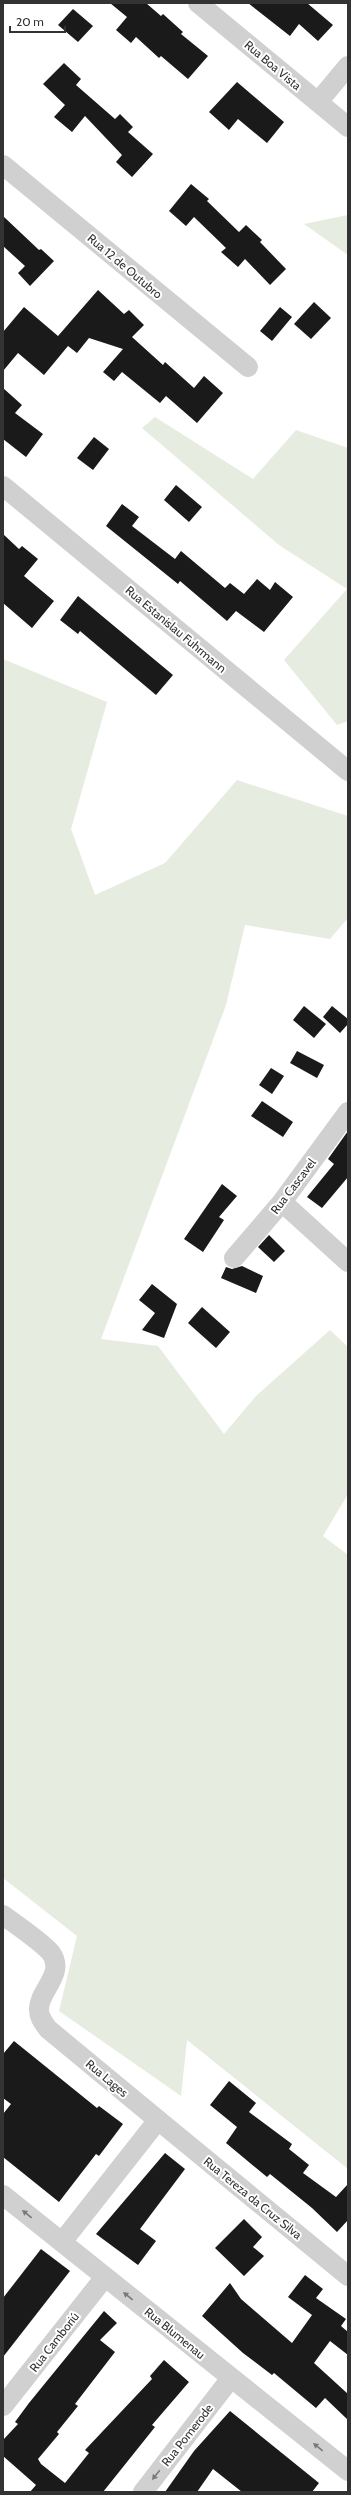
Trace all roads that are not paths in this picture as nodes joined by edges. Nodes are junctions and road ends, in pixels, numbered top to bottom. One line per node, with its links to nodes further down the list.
1 (198, 3): 3 (street, Rua Boa Vista)
2 (348, 66): 3 (street)
3 (318, 102): 4 (street, Rua Boa Vista)
4 (348, 128)
5 (3, 165): 6 (street, Rua 12 de Outubro)
6 (248, 367)
7 (3, 486): 8 (street, Rua Estanislau Fuhrmann)
8 (348, 771)
9 (348, 1112): 10 (street, Rua Cascavel)
10 (282, 1202): 11 (street, Rua Cascavel); 12 (street)
11 (234, 1258)
12 (348, 1262)
13 (3, 1915): 14 (street, Rua Lages)
14 (158, 2120): 16 (street); 17 (street, Rua Tereza da Cruz Silva)
15 (3, 2195): 16 (street, Rua Blumenau, one-way to 15)
16 (62, 2242): 18 (street, Rua Blumenau)
17 (348, 2276)
18 (105, 2277): 19 (street, Rua Blumenau, one-way to 18); 20 (street, Rua Camboriú)
19 (231, 2378): 21 (street, Rua Blumenau, one-way to 19); 22 (street, Rua Pomerode, one-way to 22)
20 (3, 2406)
21 (348, 2471)
22 (143, 2492)

